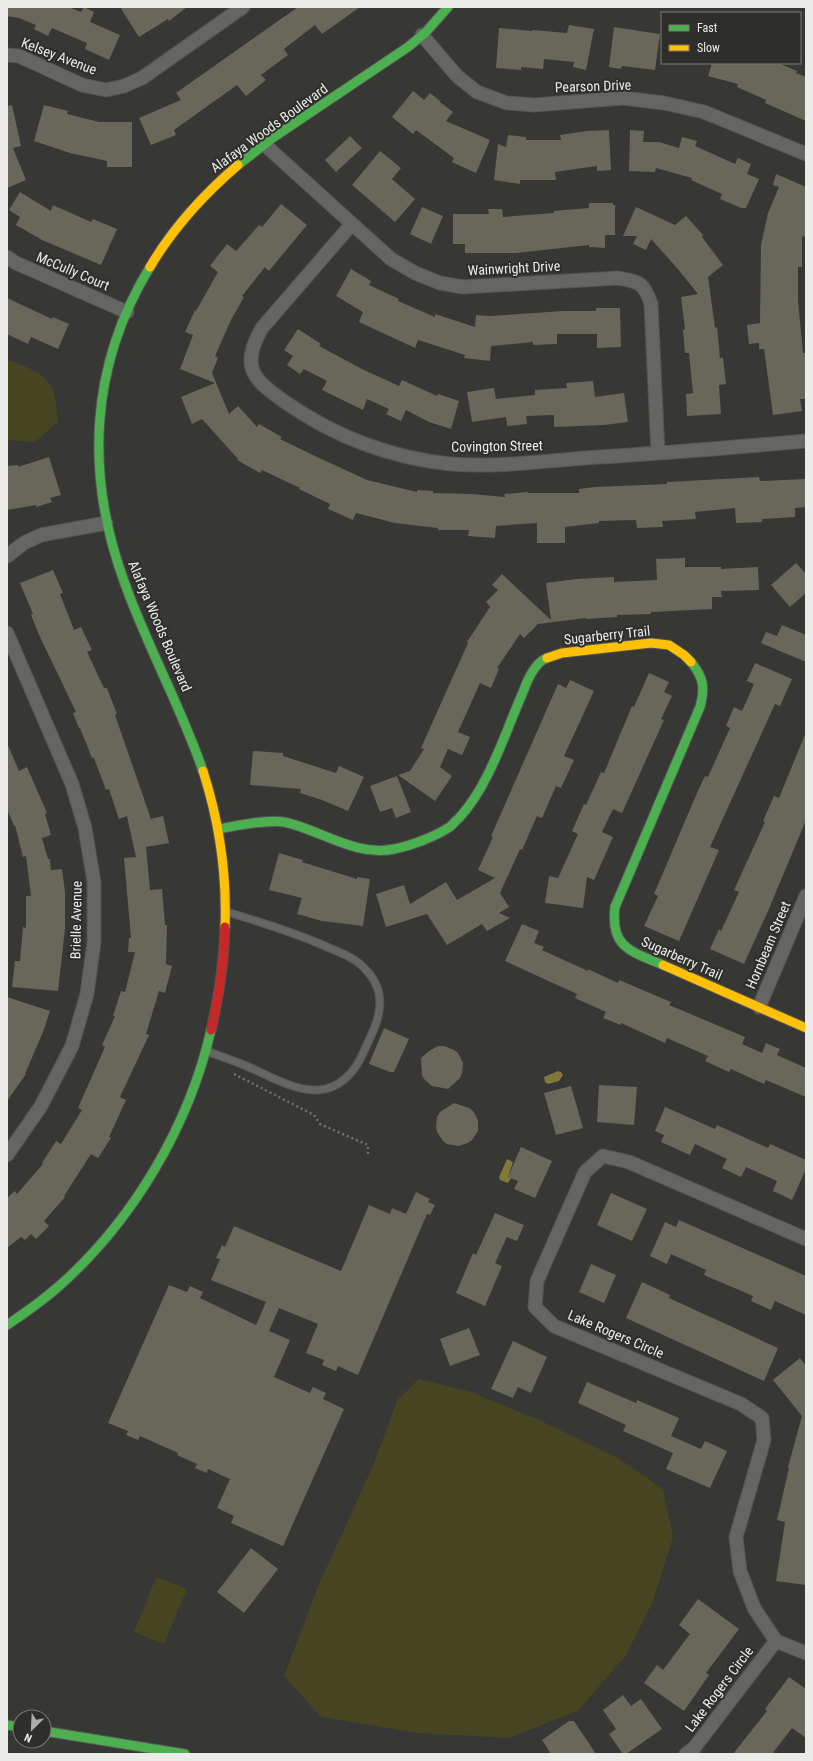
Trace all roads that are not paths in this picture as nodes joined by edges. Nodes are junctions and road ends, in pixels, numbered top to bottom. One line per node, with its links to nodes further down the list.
1 (243, 7): 4 (street, Kelsey Avenue)
2 (448, 7): 3 (street, Alafaya Woods Boulevard)
3 (422, 35): 5 (street, Alafaya Woods Boulevard); 6 (street, Pearson Drive)
4 (7, 55)
5 (265, 145): 7 (street, Wainwright Drive); 9 (street, Alafaya Woods Boulevard)
6 (806, 154)
7 (351, 225): 11 (street, Wainwright Drive); 11 (street, Covington Street)
8 (7, 257): 9 (street, McCully Court)
9 (127, 312): 12 (street, Alafaya Woods Boulevard)
10 (806, 441): 11 (street, Covington Street)
11 (658, 453)
12 (106, 523): 13 (street); 15 (street, Alafaya Woods Boulevard)
13 (7, 556)
14 (7, 633): 21 (street, Brielle Avenue)
15 (218, 829): 17 (street, Alafaya Woods Boulevard); 18 (street, Sugarberry Trail)
16 (806, 896): 18 (street, Hornbeam Street)
17 (225, 912): 20 (street, Alafaya Woods Boulevard); 20 (lane)
18 (759, 1007): 19 (street, Sugarberry Trail)
19 (806, 1028)
20 (207, 1051): 23 (street, Alafaya Woods Boulevard)
21 (7, 1155)
22 (806, 1239): 24 (street, Lake Rogers Circle)
23 (7, 1325)
24 (776, 1641): 25 (street); 28 (street, Lake Rogers Circle)
25 (806, 1653)
26 (52, 1732): 27 (street)
27 (185, 1754)
28 (686, 1754)

